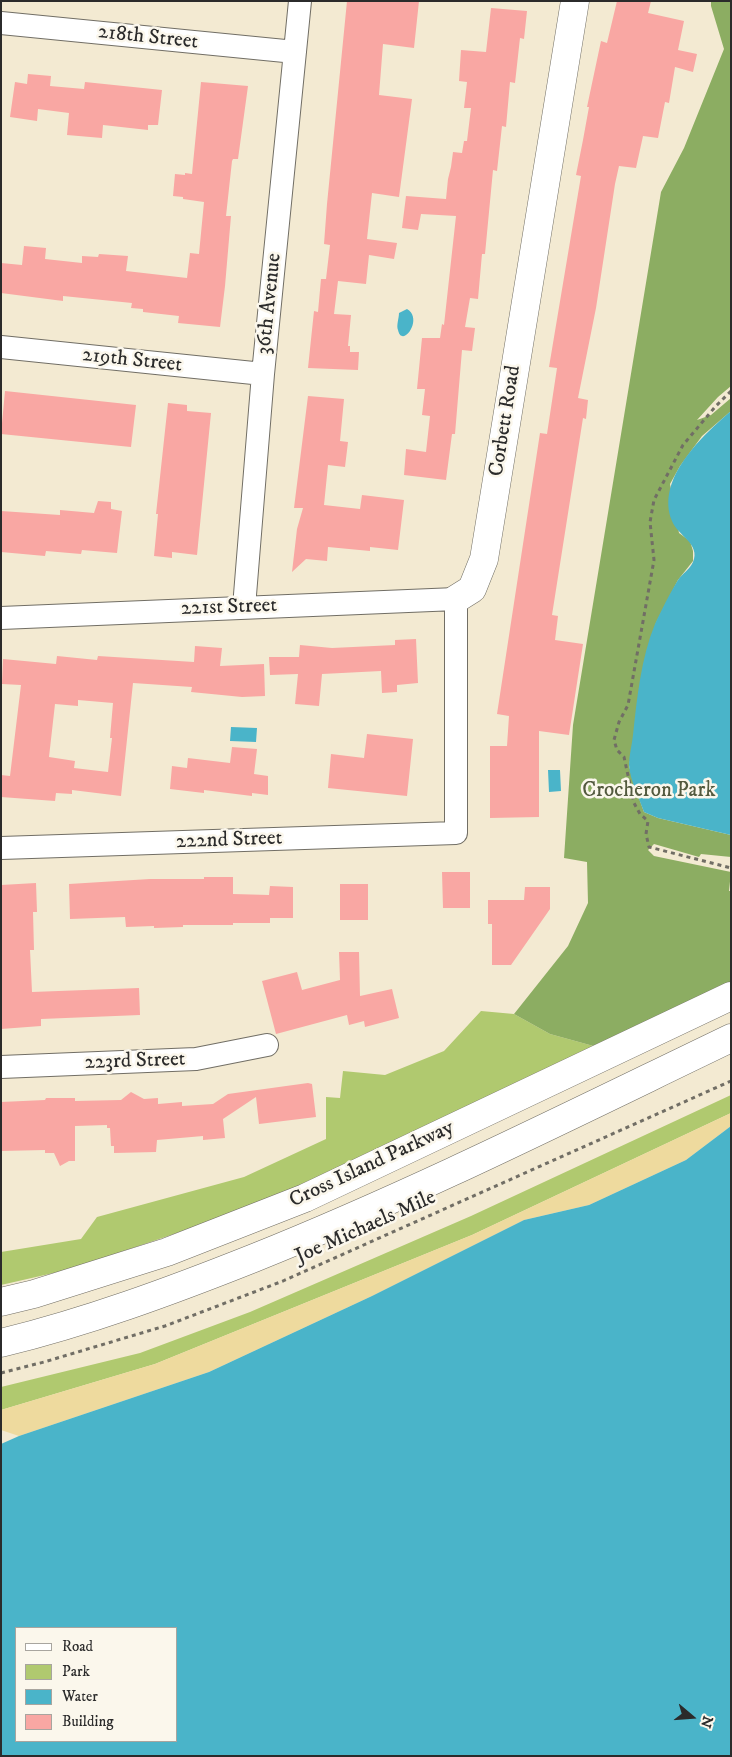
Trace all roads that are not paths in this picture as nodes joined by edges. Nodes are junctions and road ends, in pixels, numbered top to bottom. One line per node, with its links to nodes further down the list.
1 (300, 1): 4 (street, 36th Avenue)
2 (575, 1): 7 (main road, Corbett Road)
3 (1, 24): 4 (street, 218th Street)
4 (296, 52): 6 (street, 36th Avenue)
5 (1, 347): 6 (street, 219th Street)
6 (263, 374): 8 (street, 36th Avenue)
7 (456, 599): 8 (street, 221st Street); 10 (street, 222nd Street)
8 (244, 607): 9 (street, 221st Street)
9 (1, 618)
10 (1, 848)
11 (731, 996): 15 (main road, Cross Island Parkway)
12 (731, 1038): 16 (main road, Cross Island Parkway)
13 (267, 1045): 14 (street, 223rd Street)
14 (1, 1067)
15 (1, 1302)
16 (1, 1343)

